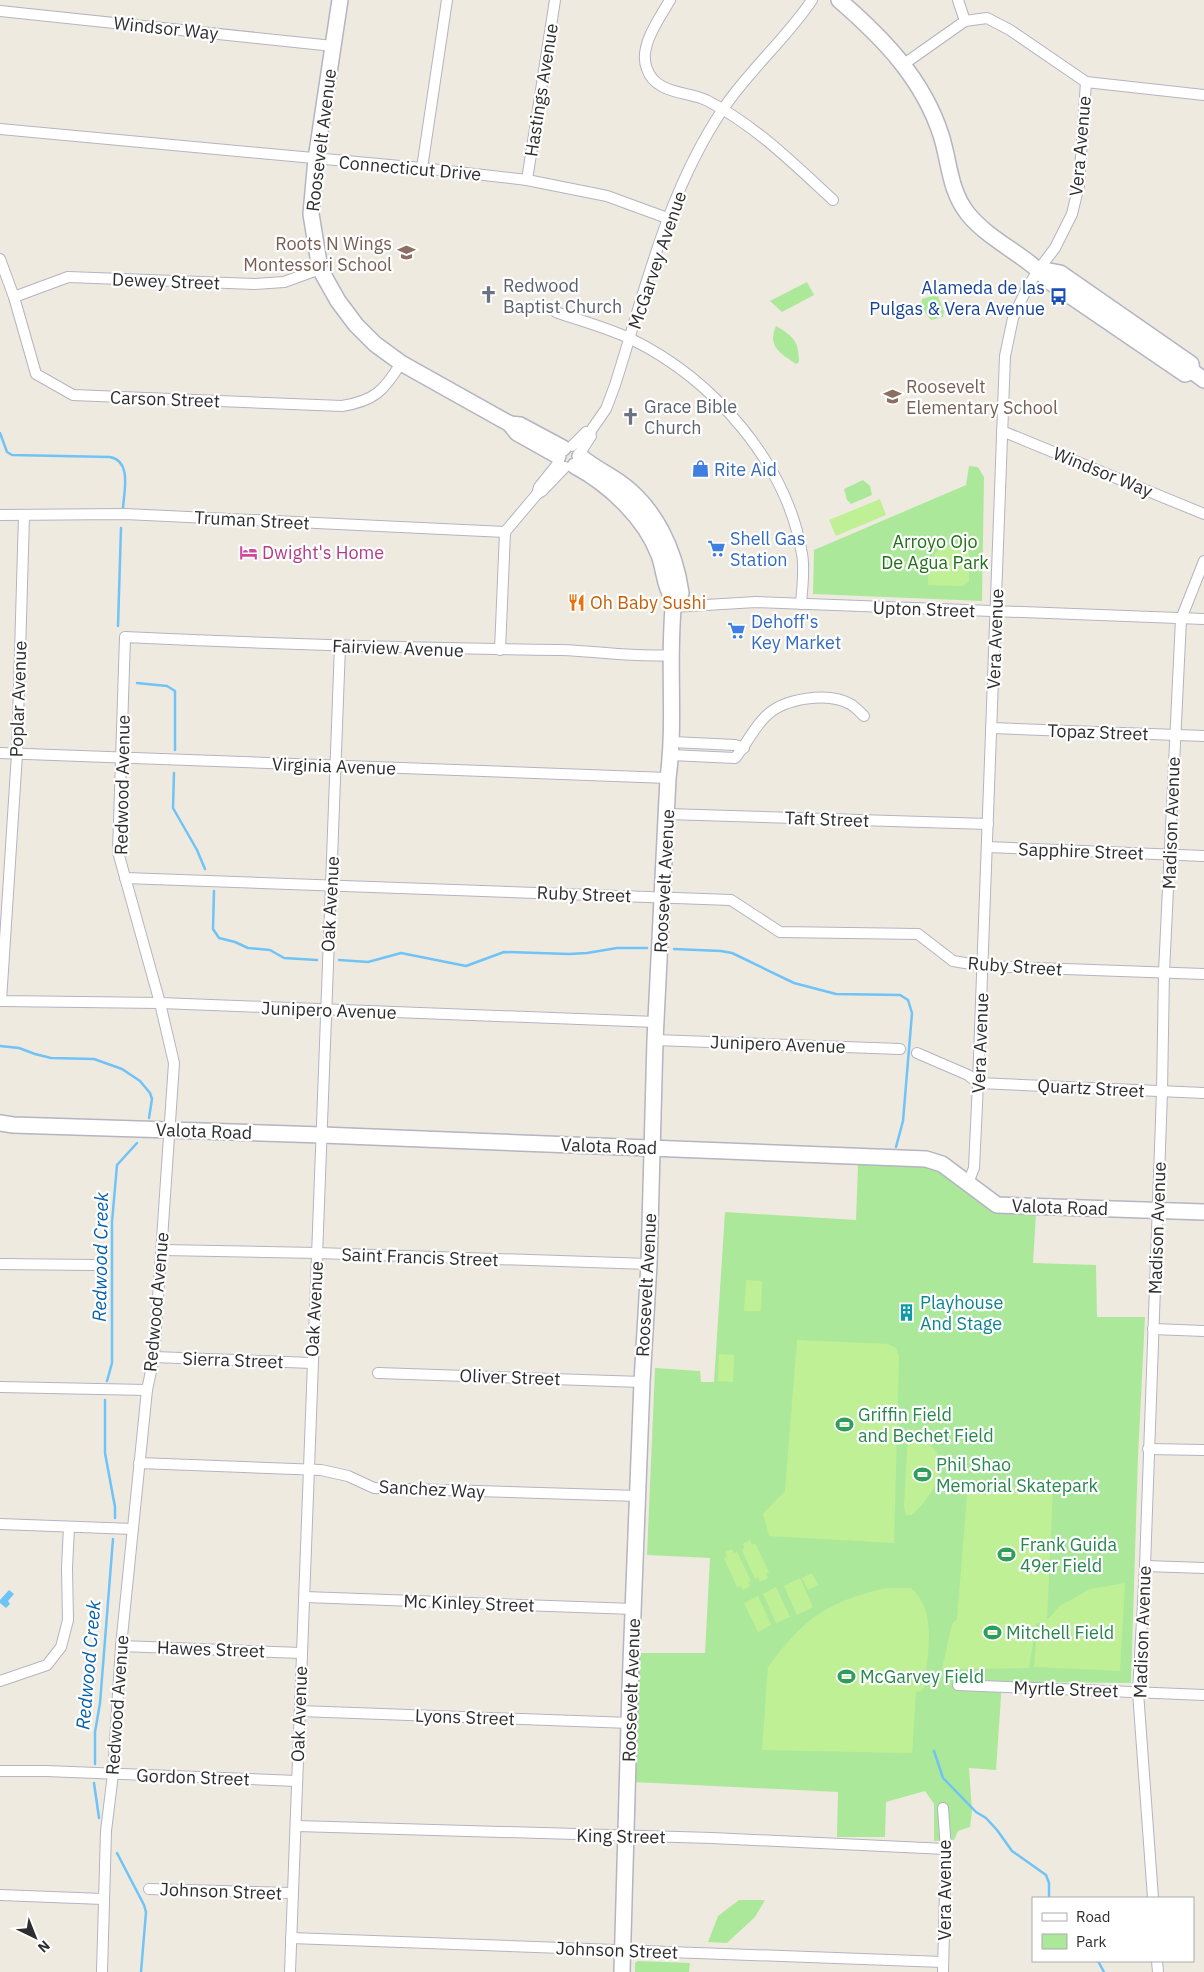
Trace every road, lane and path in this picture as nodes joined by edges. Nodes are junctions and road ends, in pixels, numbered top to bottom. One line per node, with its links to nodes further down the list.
1 (340, 0): 10 (street, Roosevelt Avenue)
2 (447, 0): 17 (street)
3 (555, 0): 18 (street, Hastings Avenue)
4 (670, 0): 14 (street)
5 (812, 0): 14 (street, McGarvey Avenue)
6 (839, 0): 11 (street)
7 (958, 0): 9 (street)
8 (0, 11): 10 (street, Windsor Way)
9 (965, 21): 11 (street); 12 (street)
10 (333, 46): 16 (street, Roosevelt Avenue)
11 (904, 64): 23 (street)
12 (1086, 82): 13 (street); 23 (street, Vera Avenue)
13 (1204, 94)
14 (722, 110): 19 (street); 20 (street, McGarvey Avenue)
15 (0, 129): 16 (street, Connecticut Drive)
16 (316, 159): 17 (street, Connecticut Drive); 22 (street, Roosevelt Avenue)
17 (422, 168): 18 (street, Connecticut Drive)
18 (527, 180): 20 (street, Connecticut Drive)
19 (833, 200)
20 (667, 218): 26 (street, McGarvey Avenue)
21 (0, 259): 24 (street, Carson Street)
22 (320, 268): 24 (street, Dewey Street); 27 (street, Roosevelt Avenue)
23 (1039, 269): 28 (street); 29 (street, Vera Avenue)
24 (14, 297): 27 (street, Carson Street)
25 (556, 312): 26 (street)
26 (630, 338): 30 (street, McGarvey Avenue); 37 (street)
27 (402, 363): 30 (street, Roosevelt Avenue)
28 (1201, 376)
29 (1002, 431): 31 (street, Windsor Way); 38 (street, Vera Avenue)
30 (569, 457): 34 (street, McGarvey Avenue); 36 (street, Roosevelt Avenue)
31 (1204, 514)
32 (0, 515): 33 (street, Truman Street)
33 (24, 516): 34 (street, Truman Street); 51 (street, Poplar Avenue)
34 (505, 532): 43 (street)
35 (1204, 561): 39 (street, Madison Avenue)
36 (674, 603): 37 (street, Upton Street); 44 (street, Roosevelt Avenue)
37 (801, 604): 38 (street, Upton Street)
38 (996, 611): 39 (street, Upton Street); 46 (street, Vera Avenue)
39 (1181, 619): 40 (street, Upton Street); 47 (street, Madison Avenue)
40 (1204, 620)
41 (125, 637): 42 (street, Fairview Avenue); 52 (street, Redwood Avenue)
42 (340, 646): 43 (street, Fairview Avenue); 53 (street, Oak Avenue)
43 (500, 650): 44 (street, Fairview Avenue)
44 (671, 655): 49 (street, Roosevelt Avenue)
45 (864, 716): 49 (street)
46 (991, 728): 47 (street, Topaz Street); 56 (street, Vera Avenue)
47 (1174, 735): 48 (street, Topaz Street); 58 (street, Madison Avenue)
48 (1204, 736)
49 (672, 748): 54 (street, Roosevelt Avenue)
50 (0, 753): 51 (street, Virginia Avenue)
51 (16, 754): 52 (street, Virginia Avenue); 66 (street, Poplar Avenue)
52 (121, 758): 53 (street, Virginia Avenue); 60 (street, Redwood Avenue)
53 (337, 766): 54 (street, Virginia Avenue); 61 (street, Oak Avenue)
54 (668, 778): 55 (street, Roosevelt Avenue)
55 (667, 814): 56 (street, Taft Street); 62 (street, Roosevelt Avenue)
56 (988, 824): 57 (street, Vera Avenue)
57 (987, 847): 58 (street, Sapphire Street); 63 (street, Vera Avenue)
58 (1170, 854): 59 (street, Sapphire Street); 64 (street, Madison Avenue)
59 (1204, 856)
60 (126, 878): 61 (street, Ruby Street); 67 (street, Redwood Avenue)
61 (331, 884): 62 (street, Ruby Street); 68 (street, Oak Avenue)
62 (664, 897): 63 (street, Ruby Street); 69 (street, Roosevelt Avenue)
63 (983, 966): 64 (street, Ruby Street); 73 (street, Vera Avenue)
64 (1164, 972): 65 (street, Ruby Street); 74 (street, Madison Avenue)
65 (1204, 974)
66 (0, 1001): 67 (street, Junipero Avenue)
67 (160, 1003): 68 (street, Junipero Avenue); 77 (street, Redwood Avenue)
68 (326, 1010): 69 (street, Junipero Avenue); 78 (street, Oak Avenue)
69 (656, 1022): 70 (street, Roosevelt Avenue)
70 (655, 1040): 71 (street, Junipero Avenue); 79 (street, Roosevelt Avenue)
71 (900, 1049)
72 (917, 1054): 73 (street)
73 (978, 1083): 74 (street, Quartz Street); 80 (street, Vera Avenue)
74 (1162, 1092): 75 (street, Quartz Street); 81 (street, Madison Avenue)
75 (1204, 1093)
76 (0, 1123): 77 (street, Valota Road)
77 (170, 1130): 78 (street, Valota Road); 83 (street, Redwood Avenue)
78 (322, 1134): 79 (street, Valota Road); 84 (street, Oak Avenue)
79 (652, 1148): 80 (street, Valota Road); 86 (street, Roosevelt Avenue)
80 (968, 1183): 81 (street, Valota Road)
81 (1158, 1210): 82 (street, Valota Road); 88 (street, Madison Avenue)
82 (1204, 1212)
83 (162, 1250): 84 (street, Saint Francis Street); 90 (street, Redwood Avenue)
84 (317, 1253): 86 (street, Saint Francis Street); 91 (street, Oak Avenue)
85 (0, 1264): 87 (street)
86 (648, 1264): 93 (street, Roosevelt Avenue)
87 (95, 1265)
88 (1153, 1329): 89 (street); 96 (street, Madison Avenue)
89 (1204, 1331)
90 (154, 1357): 91 (street, Sierra Street); 95 (street, Redwood Avenue)
91 (312, 1363): 99 (street, Oak Avenue)
92 (378, 1373): 93 (street, Oliver Street)
93 (642, 1382): 100 (street, Roosevelt Avenue)
94 (0, 1388): 95 (street)
95 (147, 1390): 98 (street, Redwood Avenue)
96 (1148, 1449): 97 (street); 104 (street, Madison Avenue)
97 (1204, 1450)
98 (139, 1463): 99 (street, Sanchez Way); 103 (street, Redwood Avenue)
99 (308, 1470): 100 (street, Sanchez Way); 106 (street, Oak Avenue)
100 (638, 1496): 107 (street, Roosevelt Avenue)
101 (0, 1524): 102 (street)
102 (69, 1527): 103 (street); 110 (street)
103 (133, 1529): 108 (street, Redwood Avenue)
104 (1145, 1566): 105 (street); 112 (street, Madison Avenue)
105 (1204, 1568)
106 (304, 1597): 107 (street, Mc Kinley Street); 109 (street, Oak Avenue)
107 (634, 1609): 115 (street, Roosevelt Avenue)
108 (121, 1646): 109 (street, Hawes Street); 117 (street, Redwood Avenue)
109 (301, 1653): 114 (street, Oak Avenue)
110 (0, 1680)
111 (958, 1685): 112 (street, Myrtle Street)
112 (1138, 1692): 113 (street, Myrtle Street); 126 (street, Madison Avenue)
113 (1204, 1695)
114 (300, 1711): 115 (street, Lyons Street); 118 (street, Oak Avenue)
115 (630, 1723): 121 (street, Roosevelt Avenue)
116 (0, 1771): 117 (street, Gordon Street)
117 (113, 1774): 118 (street, Gordon Street); 127 (street, Redwood Avenue)
118 (297, 1781): 120 (street, Oak Avenue)
119 (943, 1808): 122 (street, Vera Avenue)
120 (297, 1826): 121 (street, King Street); 124 (street, Oak Avenue)
121 (627, 1836): 122 (street, King Street); 129 (street, Roosevelt Avenue)
122 (946, 1849): 130 (street, Vera Avenue)
123 (149, 1889): 124 (street, Johnson Street)
124 (292, 1893): 128 (street, Oak Avenue)
125 (0, 1895): 127 (street)
126 (1153, 1897)
127 (103, 1899): 131 (street, Redwood Avenue)
128 (291, 1938): 129 (street, Johnson Street); 132 (street, Oak Avenue)
129 (623, 1950): 130 (street, Johnson Street); 133 (street, Roosevelt Avenue)
130 (943, 1967)
131 (102, 1972)
132 (290, 1972)
133 (622, 1972)

